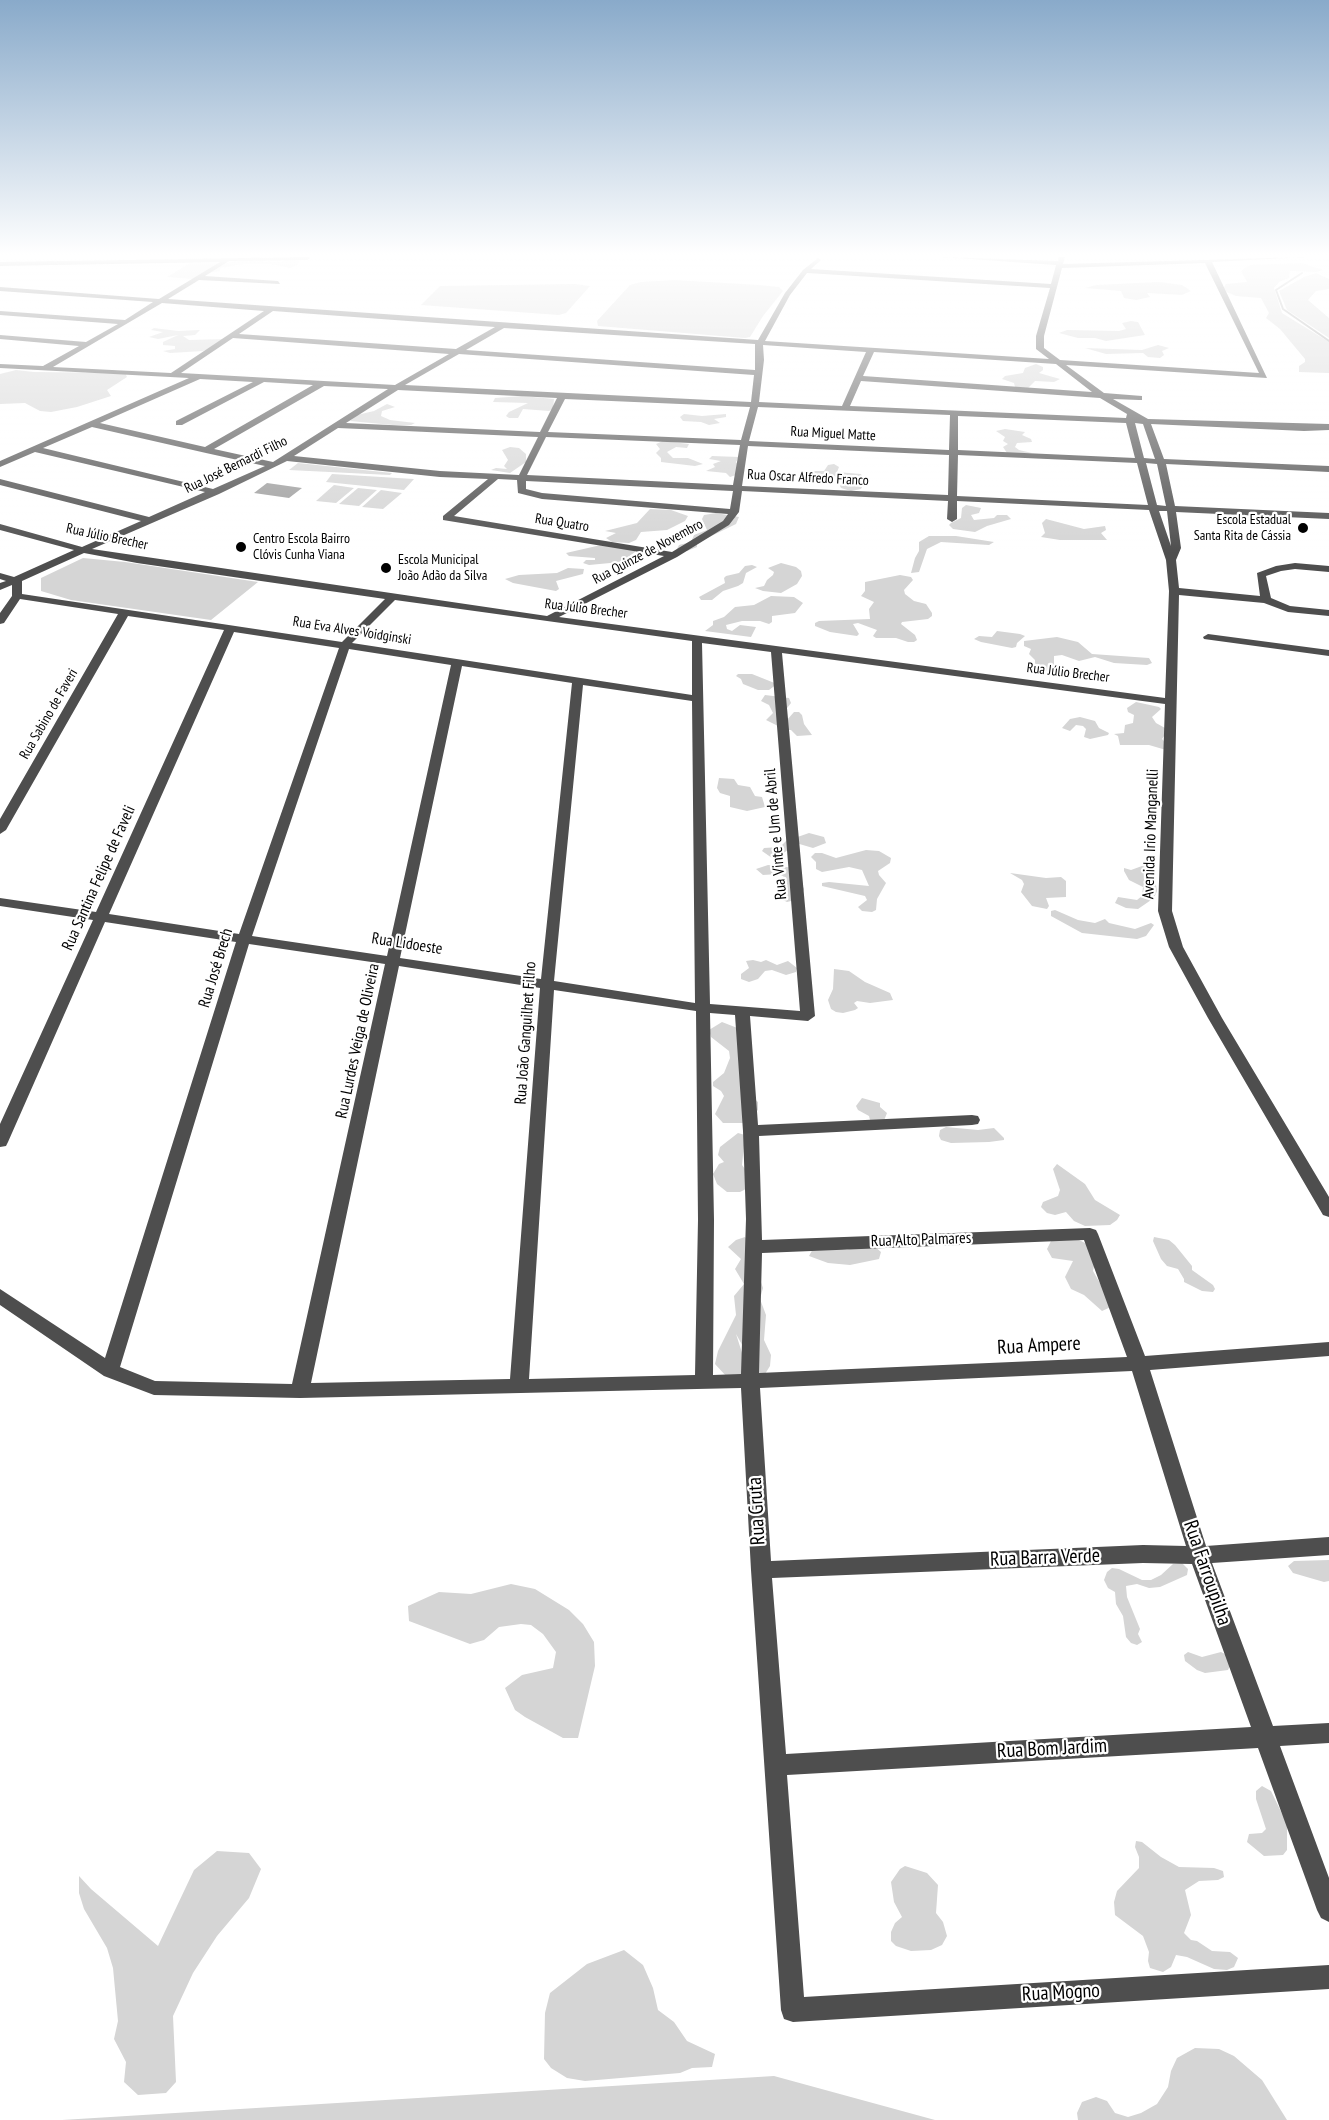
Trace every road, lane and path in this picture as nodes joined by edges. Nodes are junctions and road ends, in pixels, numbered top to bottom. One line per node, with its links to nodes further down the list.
1 (66, 356): 13 (street)
2 (201, 356): 16 (street)
3 (448, 356): 21 (street, Rua José Bernardi Filho)
4 (512, 356): 15 (street)
5 (759, 356): 15 (street)
6 (868, 356): 18 (street)
7 (956, 356): 10 (street)
8 (1048, 356): 10 (street)
9 (1254, 356): 10 (street)
10 (1057, 363): 22 (street)
11 (0, 366): 12 (street)
12 (12, 366): 13 (street); 14 (street)
13 (43, 369): 16 (street)
14 (0, 373)
15 (758, 373): 25 (street)
16 (172, 375): 17 (street)
17 (200, 377): 19 (street); 31 (street)
18 (859, 378): 22 (street); 26 (street)
19 (261, 381): 20 (street); 30 (street)
20 (321, 384): 21 (street); 37 (street)
21 (395, 388): 23 (street); 32 (street, Rua José Bernardi Filho)
22 (1101, 395): 24 (street); 28 (street)
23 (562, 396): 25 (street); 34 (street)
24 (1139, 398)
25 (755, 404): 26 (street); 35 (street)
26 (845, 408): 27 (street)
27 (954, 413): 28 (street); 38 (street)
28 (1131, 418): 29 (street); 40 (street, Avenida Irio Manganelli)
29 (1146, 421): 33 (street); 41 (street, Avenida Irio Manganelli)
30 (179, 423)
31 (91, 424): 36 (street); 37 (street)
32 (335, 425): 34 (street, Rua Miguel Matte); 39 (street, Rua José Bernardi Filho)
33 (1329, 427)
34 (542, 435): 35 (street, Rua Miguel Matte); 46 (street)
35 (744, 444): 38 (street, Rua Miguel Matte); 48 (street)
36 (34, 449): 42 (street); 49 (street)
37 (206, 450): 43 (street)
38 (953, 454): 40 (street, Rua Miguel Matte); 50 (street)
39 (286, 459): 43 (street, Rua José Bernardi Filho); 45 (street, Rua Oscar Alfredo Franco)
40 (1142, 462): 41 (street, Rua Miguel Matte); 51 (street, Avenida Irio Manganelli)
41 (1161, 463): 44 (street, Rua Miguel Matte); 52 (street, Avenida Irio Manganelli)
42 (0, 464)
43 (274, 465): 49 (street, Rua José Bernardi Filho)
44 (1329, 469)
45 (497, 476): 46 (street, Rua Oscar Alfredo Franco); 59 (street, Rua Quatro)
46 (522, 477): 48 (street, Rua Oscar Alfredo Franco); 53 (street)
47 (0, 482): 56 (street)
48 (736, 488): 50 (street, Rua Oscar Alfredo Franco); 53 (street)
49 (216, 492): 56 (street, Rua José Bernardi Filho)
50 (954, 498): 51 (street, Rua Oscar Alfredo Franco); 55 (street)
51 (1153, 508): 52 (street, Rua Oscar Alfredo Franco); 60 (street, Avenida Irio Manganelli)
52 (1171, 508): 54 (street, Rua Oscar Alfredo Franco); 60 (street, Avenida Irio Manganelli)
53 (734, 512): 59 (street, Rua Quinze de Novembro)
54 (1329, 516)
55 (952, 519)
56 (149, 520): 58 (street, Rua José Bernardi Filho)
57 (0, 527): 58 (street, Rua Júlio Brecher)
58 (83, 549): 63 (street, Rua José Bernardi Filho); 67 (street, Rua Júlio Brecher)
59 (674, 555): 71 (street, Rua Quinze de Novembro)
60 (1172, 560): 65 (street, Avenida Irio Manganelli)
61 (1329, 569): 68 (street)
62 (0, 576): 63 (street)
63 (17, 580): 64 (street, Rua José Bernardi Filho); 66 (street)
64 (0, 587)
65 (1174, 591): 68 (street); 82 (street, Avenida Irio Manganelli)
66 (17, 596): 69 (street, Rua Eva Alves Voidginski); 72 (street)
67 (393, 596): 71 (street, Rua Júlio Brecher); 76 (street, Rua José Brech)
68 (1266, 600): 70 (street)
69 (125, 612): 73 (street, Rua Eva Alves Voidginski); 83 (street, Rua Sabino de Faveri)
70 (1329, 613)
71 (548, 620): 75 (street, Rua Júlio Brecher)
72 (0, 621)
73 (230, 628): 76 (street, Rua Eva Alves Voidginski); 85 (street, Rua Santina Felipe de Faveli)
74 (1208, 637): 78 (street)
75 (697, 639): 77 (street, Rua Júlio Brecher); 81 (street)
76 (345, 645): 79 (street, Rua Eva Alves Voidginski); 86 (street, Rua José Brech)
77 (776, 650): 82 (street, Rua Júlio Brecher); 91 (street, Rua Vinte e Um de Abril)
78 (1329, 653)
79 (457, 663): 80 (street, Rua Eva Alves Voidginski); 87 (street, Rua Lurdes Veiga de Oliveira)
80 (578, 682): 81 (street, Rua Eva Alves Voidginski); 88 (street, Rua João Ganguilhet Filho)
81 (699, 699): 89 (street)
82 (1172, 702): 95 (street, Avenida Irio Manganelli)
83 (0, 830)
84 (0, 903): 85 (street, Rua Lidoeste)
85 (101, 917): 86 (street, Rua Lidoeste); 94 (street, Rua Santina Felipe de Faveli)
86 (244, 938): 87 (street, Rua Lidoeste); 101 (street, Rua José Brech)
87 (394, 961): 88 (street, Rua Lidoeste); 105 (street, Rua Lurdes Veiga de Oliveira)
88 (546, 985): 89 (street, Rua Lidoeste); 104 (street, Rua João Ganguilhet Filho)
89 (702, 1008): 90 (street, Rua Lidoeste); 102 (street)
90 (742, 1012): 91 (street, Rua Lidoeste); 93 (street, Rua Gruta)
91 (808, 1016)
92 (972, 1120): 93 (street)
93 (751, 1131): 97 (street, Rua Gruta)
94 (0, 1142)
95 (1329, 1211)
96 (1090, 1234): 97 (street, Rua Alto Palmares); 100 (street, Rua Farroupilha)
97 (753, 1247): 103 (street, Rua Gruta)
98 (0, 1296): 101 (street, Rua Ampere)
99 (1329, 1349): 100 (street, Rua Ampere)
100 (1139, 1364): 103 (street, Rua Ampere); 107 (street, Rua Farroupilha)
101 (110, 1371): 105 (street, Rua Ampere)
102 (704, 1381): 103 (street, Rua Ampere); 104 (street, Rua Ampere)
103 (750, 1381): 108 (street, Rua Gruta)
104 (519, 1387): 105 (street, Rua Ampere)
105 (300, 1391)
106 (1329, 1546): 107 (street, Rua Barra Verde)
107 (1199, 1555): 108 (street, Rua Barra Verde); 110 (street, Rua Farroupilha)
108 (761, 1570): 111 (street, Rua Gruta)
109 (1329, 1733): 110 (street, Rua Bom Jardim)
110 (1266, 1736): 111 (street, Rua Bom Jardim); 112 (street, Rua Farroupilha)
111 (776, 1765): 114 (street, Rua Gruta)
112 (1329, 1910)
113 (1329, 1977): 114 (street, Rua Mogno)
114 (793, 2010)

